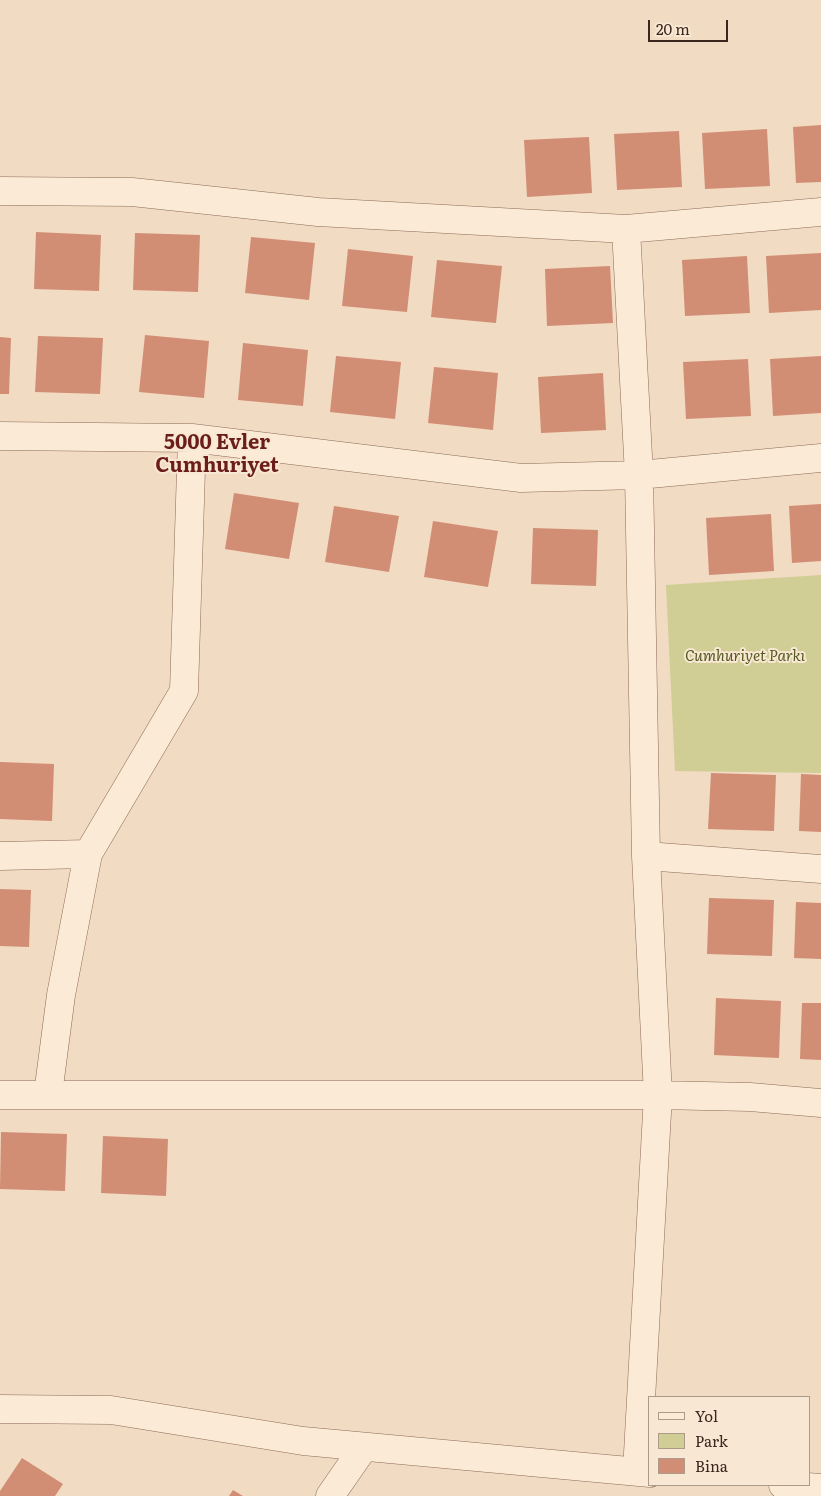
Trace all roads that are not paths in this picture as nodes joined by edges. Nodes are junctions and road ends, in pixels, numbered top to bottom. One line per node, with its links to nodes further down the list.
1 (0, 191): 3 (street)
2 (821, 212): 3 (street)
3 (626, 230): 7 (street)
4 (0, 436): 5 (street)
5 (192, 438): 7 (street); 8 (street)
6 (821, 458): 7 (street)
7 (639, 476): 10 (street)
8 (88, 854): 9 (street); 12 (street)
9 (0, 856)
10 (646, 856): 11 (street); 14 (street)
11 (821, 869)
12 (48, 1094): 13 (street); 14 (street)
13 (0, 1095)
14 (658, 1095): 15 (street); 18 (street)
15 (821, 1103)
16 (0, 1409): 17 (street)
17 (364, 1447): 18 (street); 21 (street)
18 (644, 1472)
19 (796, 1486): 20 (street)
20 (821, 1488)
21 (330, 1496)

